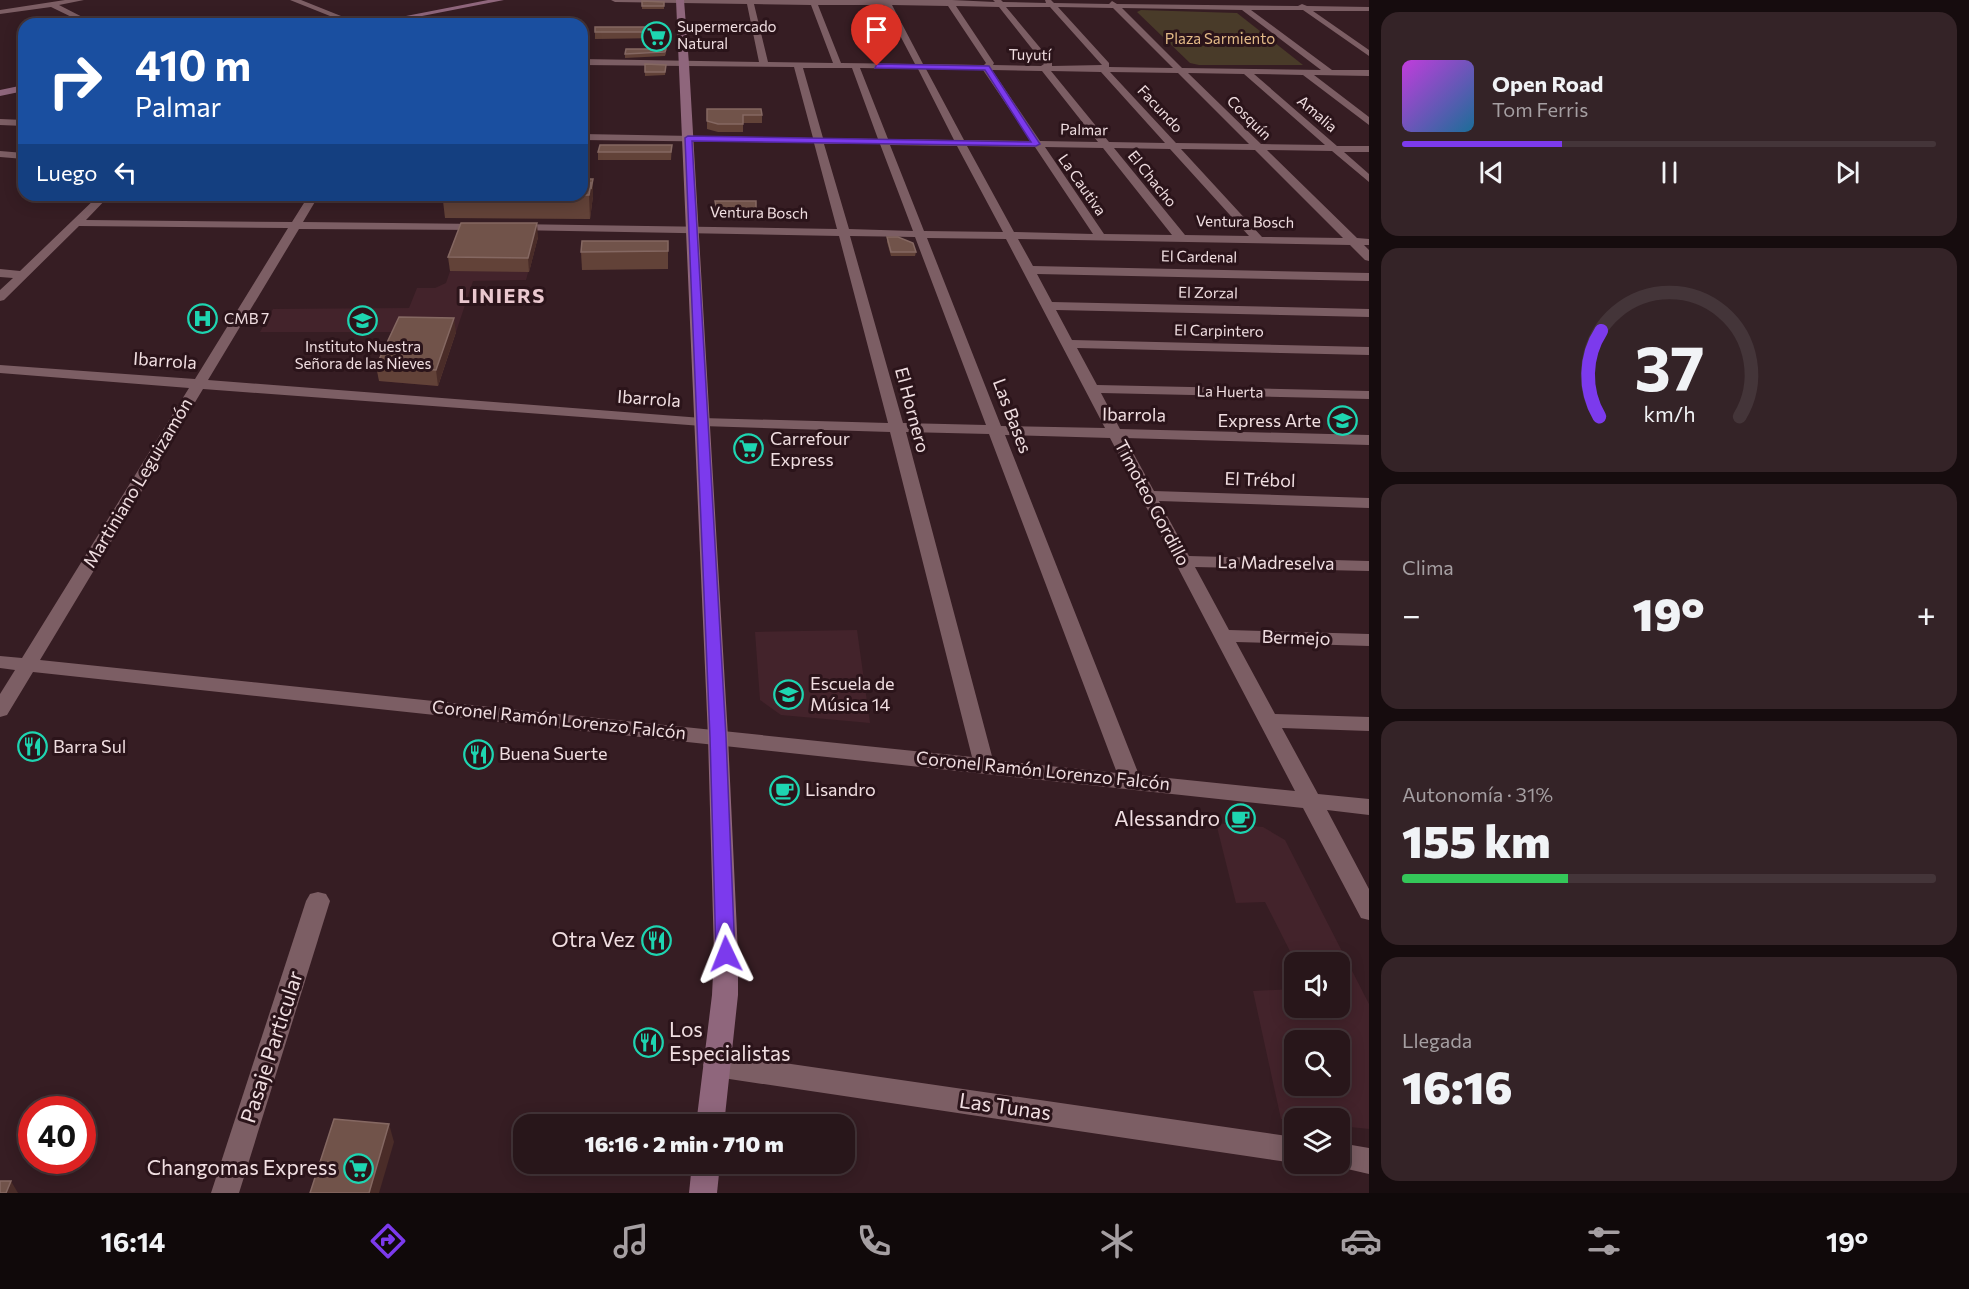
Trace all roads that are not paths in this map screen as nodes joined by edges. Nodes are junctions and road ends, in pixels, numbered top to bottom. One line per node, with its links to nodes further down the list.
1 (44, 0): 18 (street)
2 (80, 0): 18 (street)
3 (294, 0): 25 (street)
4 (500, 0): 26 (street)
5 (615, 0): 6 (street)
6 (680, 0): 11 (street); 29 (street)
7 (1174, 0): 19 (street)
8 (1234, 0): 21 (street)
9 (1295, 0): 22 (street)
10 (1361, 0): 20 (street)
11 (750, 1): 12 (street); 30 (street)
12 (814, 1): 13 (street); 32 (street)
13 (886, 2): 14 (street); 34 (street, Timoteo Gordillo)
14 (950, 2): 15 (street); 35 (street, La Cautiva)
15 (999, 2): 16 (street); 36 (street, El Chacho)
16 (1049, 3): 17 (street); 37 (street, Facundo)
17 (1111, 3): 19 (street); 38 (street, Cosquín)
18 (52, 4): 23 (street); 24 (street)
19 (1182, 7): 21 (street)
20 (1369, 7): 22 (street)
21 (1244, 8): 22 (street); 41 (street)
22 (1305, 9): 27 (street)
23 (0, 12)
24 (80, 18)
25 (341, 18)
26 (402, 18)
27 (1369, 54)
28 (588, 62): 29 (street, Tuyutí)
29 (685, 64): 30 (street, Tuyutí); 49 (street)
30 (764, 65): 31 (street, Tuyutí)
31 (798, 65): 32 (street, Tuyutí); 50 (street, El Hornero)
32 (837, 66): 33 (street, Tuyutí)
33 (855, 66): 34 (street, Tuyutí); 51 (street, Las Bases)
34 (920, 67): 35 (street, Tuyutí); 52 (street, Timoteo Gordillo)
35 (987, 68): 36 (street, Tuyutí); 53 (street, La Cautiva)
36 (1044, 68): 37 (street, Tuyutí); 54 (street, El Chacho)
37 (1102, 69): 38 (street, Tuyutí); 55 (street, Facundo)
38 (1180, 70): 39 (street, Tuyutí); 56 (street, Cosquín)
39 (1246, 71): 40 (street, Tuyutí); 57 (street, Amalia)
40 (1305, 72): 41 (street, Tuyutí); 46 (street)
41 (1329, 72): 42 (street, Tuyutí)
42 (1368, 74)
43 (18, 89): 44 (street)
44 (0, 93)
45 (0, 122): 47 (street)
46 (1369, 122)
47 (18, 123)
48 (588, 136): 49 (street, Palmar)
49 (688, 138): 50 (street, Palmar); 66 (street)
50 (818, 141): 51 (street, Palmar); 67 (street, El Hornero)
51 (884, 142): 52 (street, Palmar); 68 (street, Las Bases)
52 (961, 143): 53 (street, Palmar); 69 (street, Timoteo Gordillo)
53 (1036, 144): 54 (street, Palmar); 70 (street, La Cautiva)
54 (1105, 145): 55 (street, Palmar); 71 (street, El Chacho)
55 (1173, 146): 56 (street, Palmar); 72 (street, Facundo)
56 (1258, 147): 57 (street, Palmar); 73 (street, Cosquín)
57 (1334, 149): 58 (street, Palmar); 61 (street, Amalia)
58 (1369, 149)
59 (0, 154): 60 (street)
60 (18, 156)
61 (1369, 179)
62 (99, 201): 64 (street)
63 (310, 201): 65 (street, Martiniano Leguizamón)
64 (76, 223): 65 (street, Ventura Bosch); 78 (street)
65 (295, 226): 66 (street, Ventura Bosch); 86 (street, Martiniano Leguizamón)
66 (691, 228): 67 (street, Ventura Bosch); 89 (street)
67 (842, 231): 68 (street, Ventura Bosch); 90 (street, El Hornero)
68 (920, 233): 69 (street, Ventura Bosch); 91 (street, Las Bases)
69 (1010, 234): 70 (street, Ventura Bosch); 76 (street, Timoteo Gordillo)
70 (1100, 236): 71 (street, Ventura Bosch)
71 (1179, 237): 72 (street, Ventura Bosch)
72 (1258, 239): 73 (street, Ventura Bosch)
73 (1353, 241): 74 (street, Ventura Bosch); 75 (street, Cosquín)
74 (1369, 242)
75 (1369, 257)
76 (1028, 270): 79 (street, El Cardenal); 81 (street, Timoteo Gordillo)
77 (0, 273): 78 (street)
78 (23, 274): 80 (street)
79 (1369, 277)
80 (0, 297)
81 (1047, 306): 82 (street, El Zorzal); 83 (street, Timoteo Gordillo)
82 (1369, 313)
83 (1068, 345): 84 (street, El Carpintero); 87 (street, Timoteo Gordillo)
84 (1369, 351)
85 (0, 369): 86 (street, Ibarrola)
86 (199, 383): 89 (street, Ibarrola); 101 (street, Martiniano Leguizamón)
87 (1092, 389): 88 (street, La Huerta); 92 (street, Timoteo Gordillo)
88 (1369, 395)
89 (702, 422): 90 (street, Ibarrola); 105 (street)
90 (897, 428): 91 (street, Ibarrola); 106 (street, El Hornero)
91 (997, 431): 92 (street, Ibarrola); 107 (street, Las Bases)
92 (1116, 434): 93 (street, Ibarrola); 94 (street, Timoteo Gordillo)
93 (1369, 440)
94 (1149, 496): 95 (street, El Trébol); 96 (street, Timoteo Gordillo)
95 (1369, 503)
96 (1183, 561): 97 (street, La Madreselva); 98 (street, Timoteo Gordillo)
97 (1369, 566)
98 (1223, 636): 99 (street, Bermejo); 103 (street, Timoteo Gordillo)
99 (1369, 640)
100 (0, 662): 101 (street, Coronel Ramón Lorenzo Falcón)
101 (28, 664): 102 (street, Martiniano Leguizamón); 105 (street, Coronel Ramón Lorenzo Falcón)
102 (0, 710)
103 (1268, 721): 104 (street); 108 (street, Timoteo Gordillo)
104 (1369, 724)
105 (718, 737): 106 (street, Coronel Ramón Lorenzo Falcón); 112 (street)
106 (984, 765): 107 (street, Coronel Ramón Lorenzo Falcón)
107 (1130, 780): 108 (street, Coronel Ramón Lorenzo Falcón)
108 (1309, 801): 109 (street, Coronel Ramón Lorenzo Falcón); 111 (street, Timoteo Gordillo)
109 (1369, 807)
110 (318, 900): 118 (street, Pasaje Particular)
111 (1369, 911)
112 (716, 1065): 113 (street); 114 (street, Las Tunas)
113 (711, 1114)
114 (1284, 1149)
115 (1350, 1158): 116 (street)
116 (1369, 1161)
117 (705, 1174): 119 (street)
118 (225, 1193)
119 (703, 1193)

